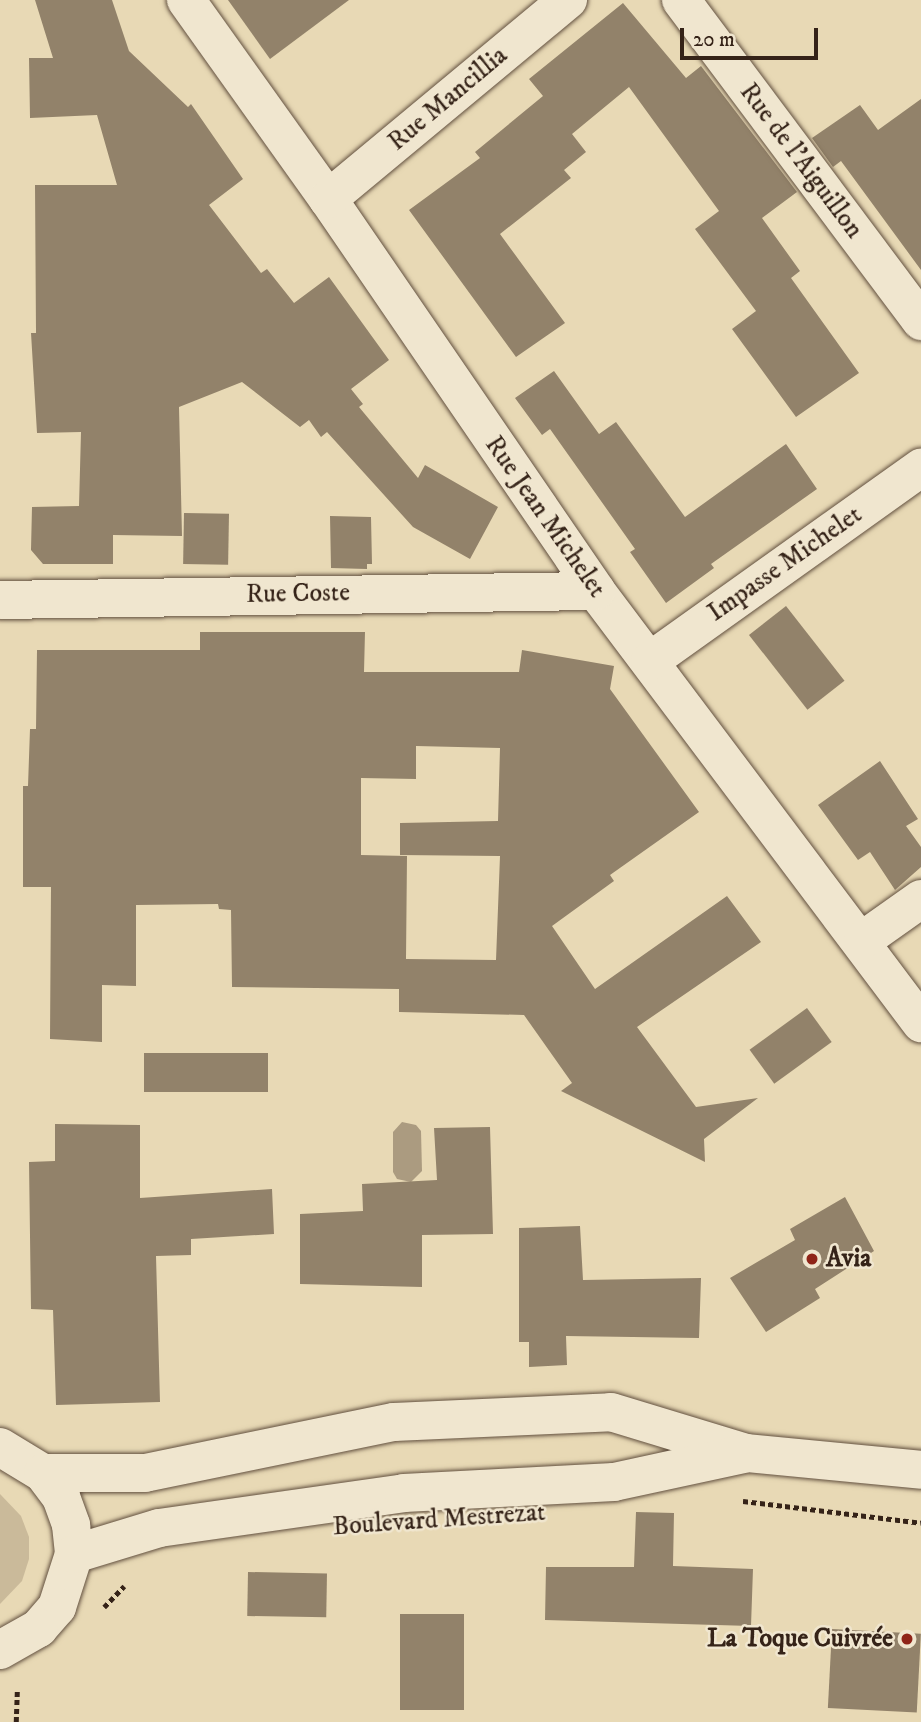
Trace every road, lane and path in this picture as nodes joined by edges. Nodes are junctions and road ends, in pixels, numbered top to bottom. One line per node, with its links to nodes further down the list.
1 (186, 0): 4 (street, Rue Jean Michelet)
2 (568, 0): 4 (street, Rue Mancillia)
3 (681, 0): 5 (street, Rue de l'Aiguillon)
4 (328, 199): 7 (street, Rue Jean Michelet)
5 (921, 321)
6 (921, 468): 9 (street, Impasse Michelet)
7 (596, 591): 8 (street, Rue Coste); 9 (street, Rue Jean Michelet)
8 (0, 600)
9 (650, 660): 11 (street, Rue Jean Michelet)
10 (921, 899): 11 (street)
11 (863, 940): 12 (street, Rue Jean Michelet)
12 (921, 1023)
13 (0, 1447): 16 (street)
14 (746, 1453): 15 (street, Boulevard Mestrezat); 16 (street, Boulevard Mestrezat); 19 (street, Boulevard Mestrezat)
15 (921, 1470)
16 (43, 1473): 19 (street)
17 (730, 1501): 18 (path)
18 (921, 1523)
19 (74, 1555): 22 (street)
20 (127, 1583): 21 (path)
21 (97, 1613)
22 (0, 1650)
23 (27, 1680): 24 (path)
24 (17, 1690)

